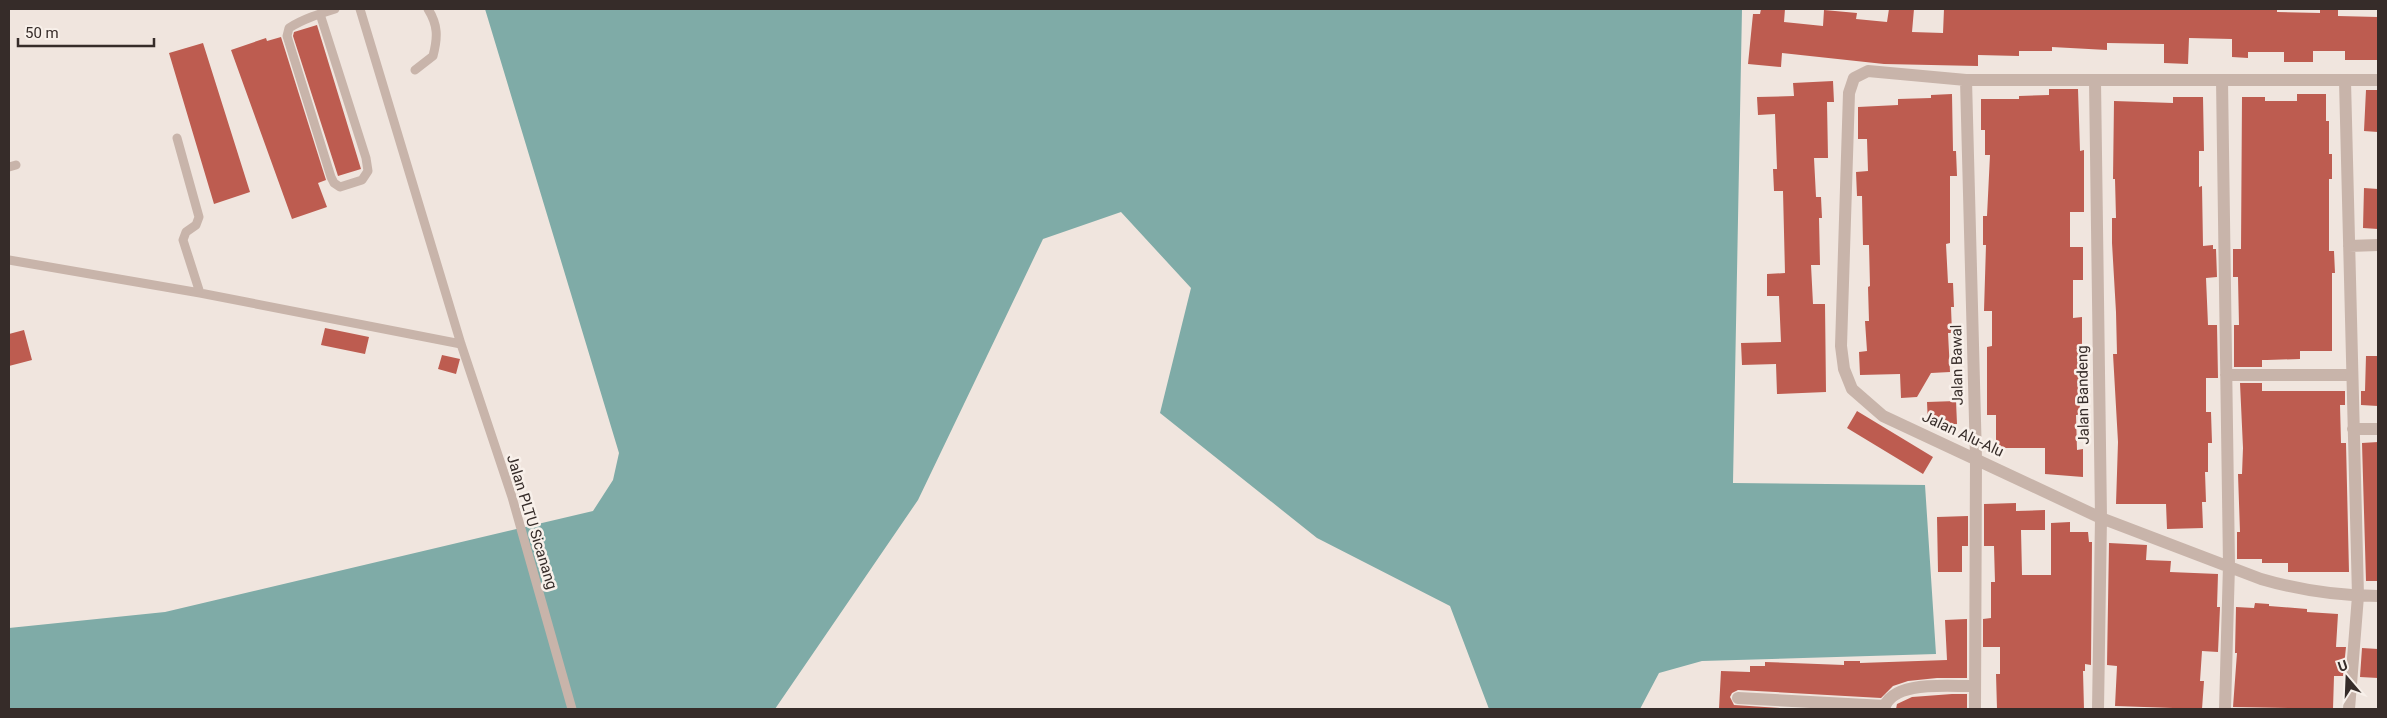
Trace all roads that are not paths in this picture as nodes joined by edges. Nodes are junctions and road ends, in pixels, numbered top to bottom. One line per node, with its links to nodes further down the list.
1 (334, 9): 4 (lane)
2 (360, 9): 16 (lane, Jalan PLTU Sicanang)
3 (428, 9): 5 (lane)
4 (320, 14): 4 (lane)
5 (415, 70)
6 (1966, 80): 9 (street); 21 (street, Jalan Bawal); 21 (street, Jalan Alu-Alu)
7 (2222, 80): 9 (street); 10 (street); 18 (street)
8 (2378, 80): 10 (street)
9 (2095, 81): 22 (street, Jalan Bandeng)
10 (2345, 81): 13 (street)
11 (177, 138): 15 (lane)
12 (2378, 245): 13 (street)
13 (2349, 246): 17 (street)
14 (9, 260): 15 (lane)
15 (200, 293): 16 (lane)
16 (461, 344): 29 (lane, Jalan PLTU Sicanang)
17 (2351, 375): 18 (street); 20 (street)
18 (2226, 376): 23 (street)
19 (2378, 429): 20 (street)
20 (2352, 430): 24 (street)
21 (1976, 458): 22 (street, Jalan Alu-Alu); 26 (street, Jalan Bawal)
22 (2101, 518): 23 (street, Jalan Alu-Alu); 31 (street, Jalan Bandeng)
23 (2229, 566): 24 (street, Jalan Alu-Alu); 32 (street)
24 (2358, 596): 25 (street, Jalan Alu-Alu); 33 (street)
25 (2378, 596)
26 (1975, 686): 28 (street); 30 (street, Jalan Bawal)
27 (1738, 698): 28 (street)
28 (1884, 708)
29 (572, 709)
30 (1975, 709)
31 (2098, 709)
32 (2225, 709)
33 (2349, 709)

